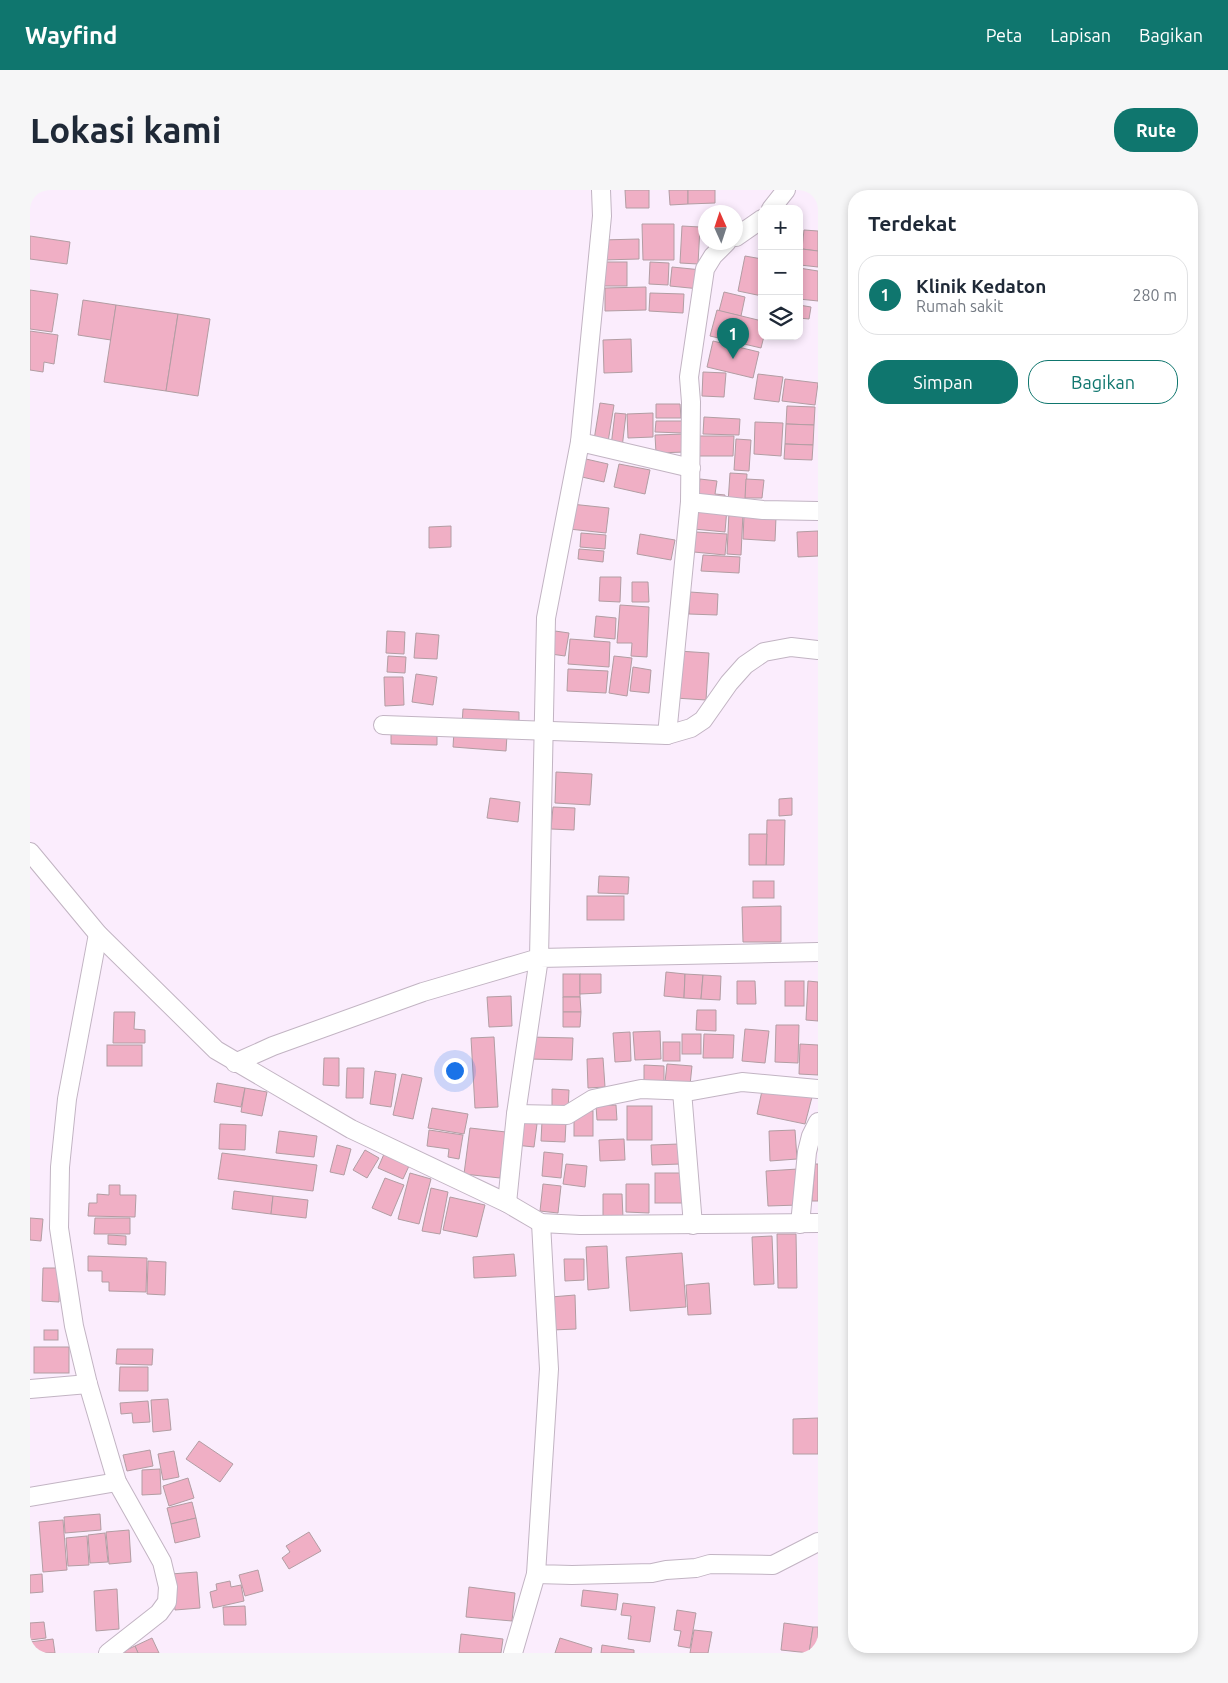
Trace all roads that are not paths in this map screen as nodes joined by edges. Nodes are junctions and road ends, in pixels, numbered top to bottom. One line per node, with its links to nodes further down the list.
1 (601, 190): 7 (street)
2 (786, 190): 3 (street)
3 (774, 205)
4 (758, 222): 5 (street)
5 (743, 232)
6 (719, 250): 8 (street)
7 (580, 442): 8 (street); 13 (street)
8 (691, 468): 9 (street)
9 (690, 502): 10 (street); 14 (street)
10 (818, 511)
11 (818, 650): 14 (street)
12 (383, 725): 13 (street)
13 (543, 731): 14 (street); 18 (street)
14 (667, 735)
15 (30, 852): 16 (street)
16 (98, 934): 19 (street); 29 (street)
17 (818, 952): 18 (street)
18 (539, 958): 19 (street); 22 (street)
19 (236, 1063): 24 (street)
20 (818, 1089): 21 (street)
21 (682, 1091): 22 (street); 28 (street)
22 (516, 1114): 24 (street)
23 (818, 1122): 27 (street)
24 (507, 1203): 25 (street)
25 (541, 1223): 28 (street); 34 (street)
26 (818, 1223): 27 (street)
27 (800, 1224): 28 (street)
28 (693, 1225)
29 (88, 1384): 30 (street); 31 (street)
30 (30, 1389)
31 (117, 1482): 32 (street); 35 (street)
32 (30, 1497)
33 (818, 1542): 34 (street)
34 (536, 1574): 36 (street)
35 (108, 1653)
36 (513, 1653)

